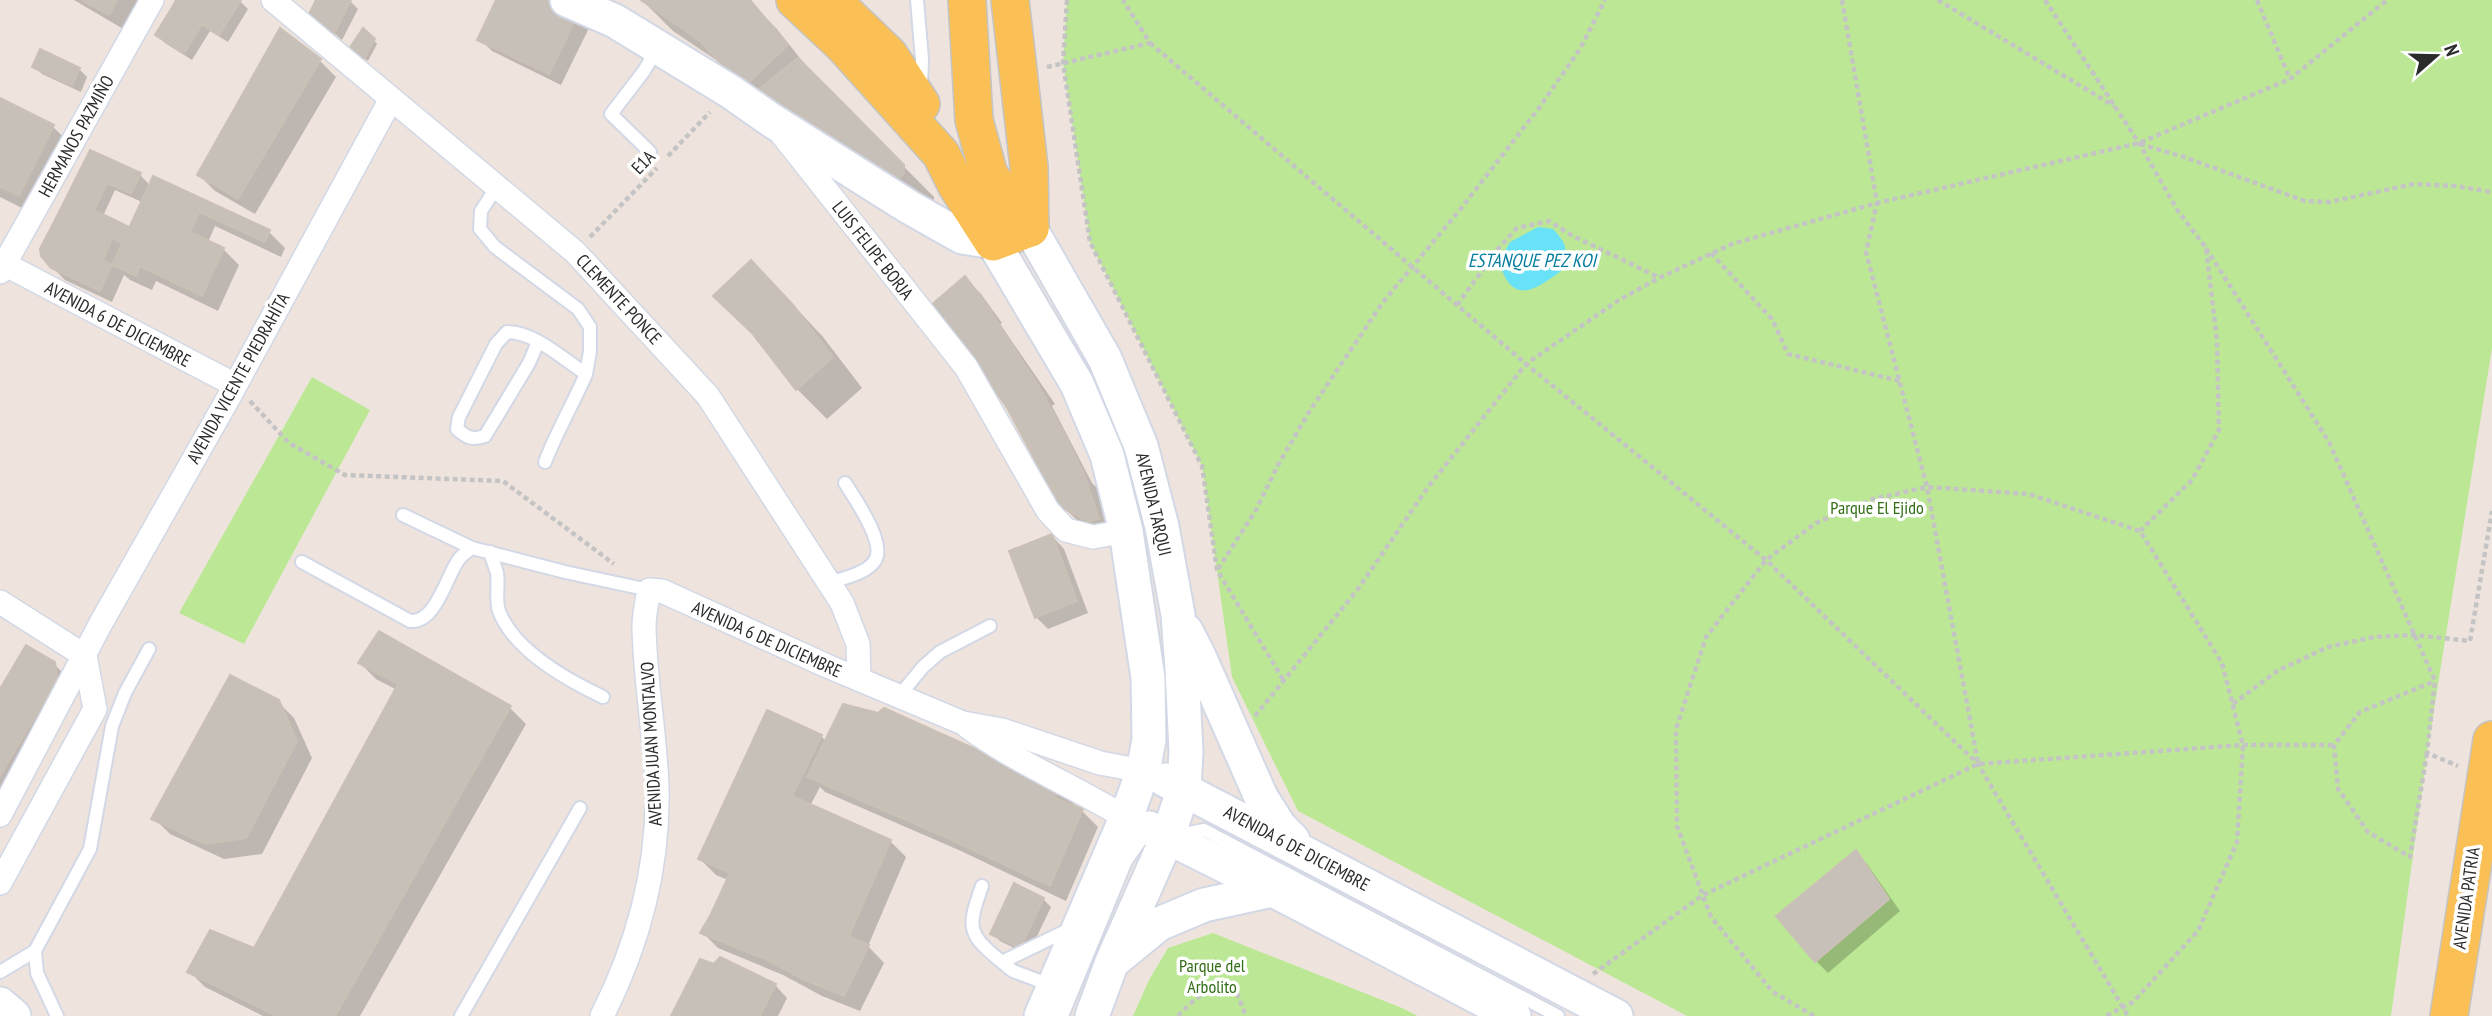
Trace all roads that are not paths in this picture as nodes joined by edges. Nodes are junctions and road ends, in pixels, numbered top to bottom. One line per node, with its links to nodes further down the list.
1 (152, 0): 18 (street, HERMANOS PAZMIÑO)
2 (273, 0): 10 (street, CLEMENTE PONCE)
3 (567, 0): 9 (main road, LUIS FELIPE BORJA)
4 (795, 0): 14 (main road, AVENIDA TARQUI)
5 (832, 0): 11 (main road)
6 (917, 0): 11 (lane)
7 (967, 0): 16 (main road)
8 (1010, 0): 16 (main road, AVENIDA TARQUI)
9 (658, 47): 12 (main road, LUIS FELIPE BORJA); 13 (lane)
10 (391, 99): 15 (street, CLEMENTE PONCE); 21 (street, AVENIDA VICENTE PIEDRAHÍTA)
11 (920, 102): 14 (main road)
12 (771, 120): 17 (main road); 25 (street, LUIS FELIPE BORJA)
13 (650, 152)
14 (941, 154): 17 (main road, AVENIDA TARQUI)
15 (496, 188): 20 (lane); 29 (street, CLEMENTE PONCE)
16 (1030, 228): 17 (main road); 32 (main road, AVENIDA TARQUI)
17 (993, 242): 25 (main road, AVENIDA TARQUI)
18 (1, 268): 21 (street, AVENIDA 6 DE DICIEMBRE)
19 (538, 342): 19 (lane); 20 (lane)
20 (586, 374): 22 (lane)
21 (235, 385): 35 (street, AVENIDA VICENTE PIEDRAHÍTA)
22 (545, 462)
23 (845, 483): 29 (lane)
24 (403, 515): 26 (lane)
25 (1126, 531): 41 (main road, AVENIDA TARQUI)
26 (472, 548): 27 (lane); 28 (lane)
27 (490, 552): 30 (lane); 38 (lane)
28 (302, 562)
29 (829, 583): 36 (street, CLEMENTE PONCE)
30 (649, 590): 36 (street, AVENIDA 6 DE DICIEMBRE); 62 (street, AVENIDA JUAN MONTALVO)
31 (0, 602): 35 (street)
32 (1178, 615): 45 (main road, AVENIDA TARQUI); 47 (main road)
33 (990, 626): 37 (lane)
34 (149, 649): 52 (lane)
35 (85, 656): 44 (street, AVENIDA VICENTE PIEDRAHÍTA); 48 (street)
36 (859, 679): 37 (street, AVENIDA 6 DE DICIEMBRE)
37 (899, 696): 39 (street, AVENIDA 6 DE DICIEMBRE)
38 (603, 697)
39 (963, 723): 41 (street, AVENIDA 6 DE DICIEMBRE); 45 (street, AVENIDA 6 DE DICIEMBRE)
40 (2492, 740): 42 (main road, AVENIDA PATRIA)
41 (1143, 771): 45 (main road, AVENIDA 6 DE DICIEMBRE); 45 (main road, AVENIDA TARQUI)
42 (2488, 778): 68 (main road, AVENIDA PATRIA)
43 (580, 808): 61 (lane)
44 (0, 815)
45 (1166, 816): 47 (main road, AVENIDA 6 DE DICIEMBRE); 50 (main road, AVENIDA 6 DE DICIEMBRE); 51 (main road, AVENIDA TARQUI); 54 (main road, AVENIDA TARQUI); 58 (lane); 63 (lane); 66 (lane)
46 (1208, 816): 55 (lane)
47 (1311, 856): 67 (main road, AVENIDA 6 DE DICIEMBRE)
48 (0, 883)
49 (982, 886): 53 (lane)
50 (1273, 890): 54 (main road); 65 (main road, AVENIDA 6 DE DICIEMBRE)
51 (1080, 925): 53 (lane); 58 (main road, AVENIDA TARQUI)
52 (35, 951): 56 (lane); 60 (lane)
53 (1002, 962): 58 (lane)
54 (1112, 962): 64 (main road, AVENIDA TARQUI)
55 (1499, 970)
56 (0, 972)
57 (0, 1004): 59 (main road)
58 (1052, 1006)
59 (15, 1016)
60 (57, 1016)
61 (461, 1016)
62 (602, 1016)
63 (1080, 1016)
64 (1092, 1016)
65 (1514, 1016)
66 (1558, 1016)
67 (1616, 1016)
68 (2449, 1016)

